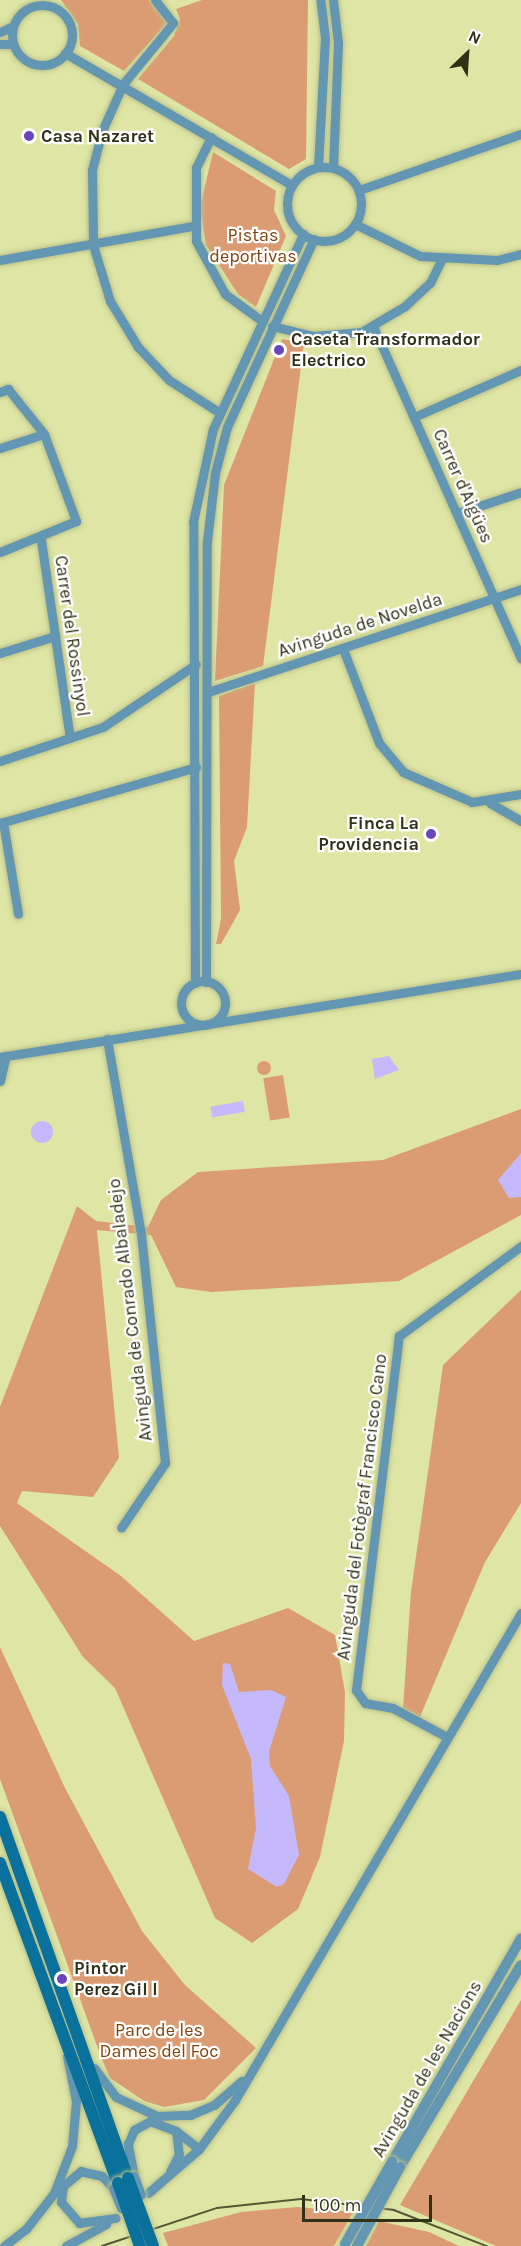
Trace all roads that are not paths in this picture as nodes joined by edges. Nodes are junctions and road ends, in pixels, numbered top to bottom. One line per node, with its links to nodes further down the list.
1 (155, 0): 10 (street)
2 (320, 0): 13 (street)
3 (333, 0): 14 (street)
4 (51, 3): 5 (street); 9 (street)
5 (13, 26): 6 (street); 8 (street)
6 (0, 32)
7 (0, 44): 8 (street)
8 (13, 44): 9 (street)
9 (67, 50): 10 (street)
10 (123, 84): 12 (street); 21 (street)
11 (521, 136): 16 (street)
12 (211, 137): 15 (street); 18 (street)
13 (318, 167): 14 (street); 15 (street)
14 (333, 168): 16 (street)
15 (292, 185): 19 (street)
16 (358, 190): 17 (street)
17 (355, 224): 20 (street); 23 (street)
18 (194, 226): 21 (street); 25 (street)
19 (303, 234): 20 (street); 25 (street)
20 (314, 239): 26 (street)
21 (93, 245): 24 (street); 30 (street)
22 (521, 254): 23 (street)
23 (442, 258): 27 (street)
24 (0, 260)
25 (262, 321): 30 (street)
26 (272, 326): 27 (street); 45 (street)
27 (373, 326): 31 (street, Carrer d'Aigües)
28 (521, 370): 31 (street)
29 (4, 391): 32 (street)
30 (220, 413): 44 (street)
31 (414, 417): 35 (street, Carrer d'Aigües)
32 (44, 434): 33 (street); 36 (street)
33 (0, 448)
34 (521, 492): 35 (street)
35 (458, 513): 39 (street, Carrer d'Aigües)
36 (41, 540): 37 (street); 40 (street, Carrer del Rossinyol)
37 (0, 552)
38 (521, 589): 39 (street, Avinguda de Novelda)
39 (495, 598): 41 (street, Avinguda de Novelda); 43 (street, Carrer d'Aigües)
40 (55, 636): 42 (street); 46 (street, Carrer del Rossinyol)
41 (343, 649): 45 (street, Avinguda de Novelda); 50 (street)
42 (0, 653)
43 (521, 659)
44 (196, 664): 46 (street); 48 (street)
45 (208, 692): 55 (street)
46 (70, 738): 47 (street)
47 (0, 761)
48 (196, 767): 52 (street); 56 (street)
49 (521, 794): 50 (street)
50 (490, 803): 51 (street)
51 (521, 821)
52 (1, 822): 53 (street)
53 (18, 915)
54 (521, 974): 59 (street)
55 (206, 982): 56 (street); 57 (street)
56 (195, 983): 58 (street)
57 (225, 1004): 59 (street); 60 (street)
58 (184, 1013): 60 (street); 61 (street)
59 (237, 1020): 60 (street)
60 (206, 1025): 61 (street)
61 (177, 1028): 62 (street)
62 (107, 1039): 63 (street); 66 (street, Avinguda de Conrado Albaladejo)
63 (3, 1056): 64 (street)
64 (0, 1081)
65 (521, 1246): 68 (street, Avinguda del Fotògraf Francisco Cano)
66 (121, 1528)
67 (521, 1613): 68 (street)
68 (447, 1737): 75 (street)
69 (0, 1816): 73 (main road)
70 (0, 1863): 74 (main road)
71 (521, 1940): 78 (street, Avinguda de les Nacions)
72 (521, 1965): 78 (street, Avinguda de les Nacions)
73 (79, 2038): 75 (street); 80 (main road)
74 (65, 2048): 80 (main road); 83 (street)
75 (248, 2075): 77 (street)
76 (176, 2131): 77 (street); 79 (street); 80 (street)
77 (199, 2149): 79 (street)
78 (396, 2164): 82 (street, Avinguda de les Nacions, bridge); 88 (street, Avinguda de les Nacions, bridge)
79 (165, 2179): 81 (street)
80 (123, 2181): 84 (street); 85 (street, bridge); 86 (main road, bridge); 87 (main road, bridge)
81 (148, 2193)
82 (344, 2245)
83 (3, 2246)
84 (66, 2246)
85 (135, 2246)
86 (140, 2246)
87 (155, 2246)
88 (357, 2246)

